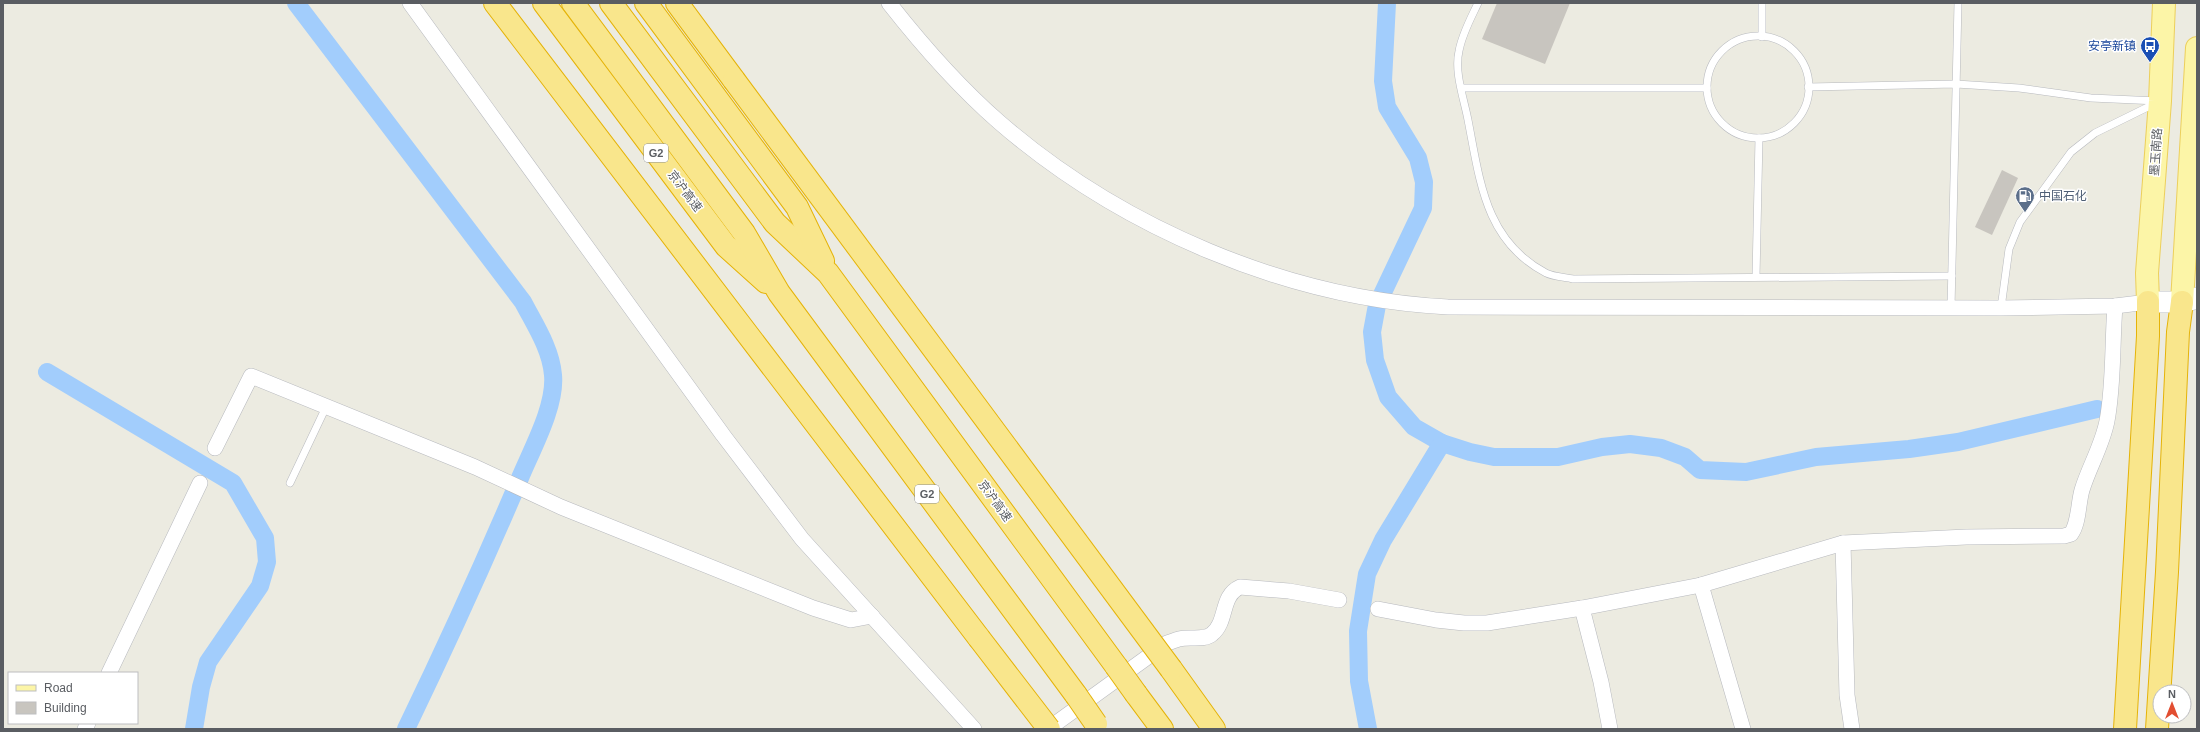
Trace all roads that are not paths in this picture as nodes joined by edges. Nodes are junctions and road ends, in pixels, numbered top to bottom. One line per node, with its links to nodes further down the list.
1 (410, 3): 39 (street)
2 (495, 3): 43 (highway, bridge)
3 (544, 3): 24 (highway, 京沪高速 / G2)
4 (573, 3): 24 (highway, 京沪高速 / G2)
5 (611, 3): 21 (highway, 京沪高速)
6 (646, 3): 21 (highway, 京沪高速)
7 (677, 3): 45 (highway, bridge)
8 (889, 3): 28 (street)
9 (1478, 3): 17 (lane)
10 (1762, 3): 13 (lane)
11 (1958, 3): 15 (lane)
12 (2164, 3): 19 (main road, 墨玉南路)
13 (1762, 37): 16 (lane); 18 (lane)
14 (2197, 48): 26 (main road)
15 (1956, 84): 16 (lane); 19 (lane); 22 (lane)
16 (1808, 86): 20 (lane)
17 (1462, 88): 18 (lane); 23 (lane)
18 (1707, 88): 20 (lane)
19 (2160, 101): 25 (main road, 墨玉南路); 29 (lane)
20 (1759, 138): 23 (lane)
21 (828, 273): 44 (highway, 京沪高速, bridge)
22 (1952, 276): 23 (lane); 28 (lane)
23 (1756, 277)
24 (779, 293): 41 (highway, 京沪高速 / G2, bridge)
25 (2148, 302): 26 (street); 27 (street); 49 (highway)
26 (2192, 303): 50 (highway)
27 (2115, 306): 29 (street); 34 (street)
28 (1952, 308): 29 (street)
29 (2001, 308)
30 (326, 407): 31 (street); 33 (lane); 39 (street)
31 (215, 448)
32 (200, 483): 40 (street)
33 (290, 483)
34 (1843, 543): 35 (street); 48 (street)
35 (1701, 585): 37 (street); 47 (street)
36 (1339, 600): 43 (street)
37 (1582, 608): 38 (street); 46 (street)
38 (1378, 609)
39 (872, 616): 42 (street)
40 (109, 672)
41 (1098, 726)
42 (974, 729)
43 (1048, 729)
44 (1162, 729)
45 (1214, 729)
46 (1610, 729)
47 (1743, 729)
48 (1852, 729)
49 (2125, 729)
50 (2157, 729)

